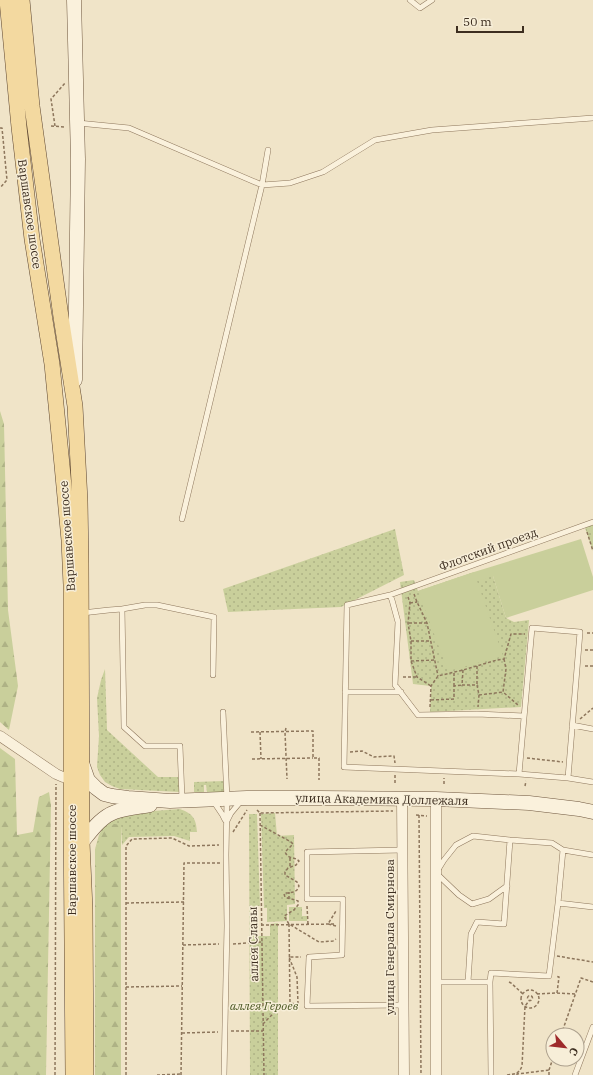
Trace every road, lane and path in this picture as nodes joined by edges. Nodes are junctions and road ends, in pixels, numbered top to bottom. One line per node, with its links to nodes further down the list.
1 (7, 0): 77 (main road, Варшавское шоссе)
2 (22, 0): 15 (main road, Варшавское шоссе)
3 (74, 0): 6 (main road)
4 (410, 0): 5 (lane)
5 (432, 0)
6 (76, 70): 8 (main road); 10 (path)
7 (593, 118): 13 (lane)
8 (71, 125): 10 (path); 13 (lane); 15 (main road)
9 (50, 126): 10 (path)
10 (55, 126)
11 (0, 128): 14 (path)
12 (268, 150): 13 (lane)
13 (262, 185): 16 (lane)
14 (0, 188)
15 (75, 406): 26 (main road, Варшавское шоссе)
16 (182, 519)
17 (593, 522): 18 (lane, Флотский проезд)
18 (584, 525): 19 (path); 21 (lane, Флотский проезд)
19 (593, 551)
20 (412, 592): 23 (path)
21 (390, 595): 22 (lane); 48 (lane, Флотский проезд)
22 (392, 600): 24 (path); 42 (lane)
23 (417, 602): 24 (path); 28 (path)
24 (410, 603): 27 (path)
25 (122, 609): 26 (lane); 40 (lane); 86 (lane)
26 (81, 613): 71 (main road, Варшавское шоссе)
27 (408, 623): 28 (path); 31 (path)
28 (427, 623): 30 (path)
29 (531, 634): 32 (path); 35 (lane); 55 (lane)
30 (431, 641): 31 (path); 33 (path)
31 (411, 642): 34 (path)
32 (504, 659): 36 (path); 50 (path)
33 (435, 660): 34 (path); 41 (path)
34 (411, 661): 43 (path)
35 (577, 665): 37 (path); 58 (lane)
36 (478, 666): 38 (path); 44 (path)
37 (593, 666)
38 (463, 670): 39 (path); 45 (path)
39 (454, 672): 41 (path); 47 (path)
40 (213, 675)
41 (438, 676): 46 (path)
42 (396, 677): 43 (path); 49 (lane)
43 (417, 677): 46 (path)
44 (477, 684): 45 (path); 51 (path)
45 (462, 685): 47 (path)
46 (431, 686): 52 (path)
47 (454, 686): 52 (path)
48 (345, 691): 49 (lane); 65 (lane)
49 (401, 692): 57 (lane)
50 (503, 692): 51 (path); 55 (path)
51 (479, 695): 56 (path)
52 (431, 700): 57 (path)
53 (593, 708): 58 (path)
54 (223, 712): 83 (lane)
55 (525, 713): 56 (lane); 67 (lane)
56 (477, 714): 57 (lane)
57 (429, 715)
58 (572, 725): 60 (lane); 72 (lane)
59 (286, 728): 63 (path)
60 (593, 729)
61 (251, 732): 62 (path)
62 (260, 732): 63 (path); 69 (path)
63 (285, 732): 66 (path); 70 (path)
64 (0, 736): 74 (street)
65 (344, 752): 73 (path); 73 (lane)
66 (313, 758): 70 (path); 79 (path)
67 (521, 758): 72 (path); 75 (lane)
68 (252, 759): 69 (path)
69 (261, 759): 70 (path)
70 (286, 759): 78 (path)
71 (82, 762): 86 (main road, улица Академика Доллежаля); 96 (main road, Варшавское шоссе)
72 (569, 763): 76 (lane)
73 (395, 769): 75 (lane)
74 (56, 774): 77 (street); 151 (path)
75 (519, 774): 76 (lane)
76 (568, 778): 80 (lane)
77 (71, 779): 152 (main road, Варшавское шоссе)
78 (287, 779)
79 (319, 780)
80 (593, 782)
81 (243, 798): 82 (main road, улица Академика Доллежаля); 83 (main road, улица Академика Доллежаля); 93 (lane)
82 (402, 798): 84 (main road, улица Академика Доллежаля); 98 (street, улица Генерала Смирнова)
83 (227, 799): 85 (main road, улица Академика Доллежаля); 93 (lane)
84 (436, 799): 88 (main road, улица Академика Доллежаля); 104 (street)
85 (213, 800): 86 (main road, улица Академика Доллежаля); 93 (lane)
86 (176, 801): 96 (main road, улица Академика Доллежаля)
87 (395, 811): 89 (path)
88 (593, 812)
89 (260, 813): 94 (path, аллея Славы); 97 (path)
90 (416, 815): 91 (path)
91 (419, 815): 92 (path); 160 (path)
92 (431, 816)
93 (226, 823): 97 (lane)
94 (260, 825): 101 (path); 117 (path, аллея Славы)
95 (510, 840): 99 (lane); 104 (lane); 105 (lane)
96 (82, 842): 153 (main road, Варшавское шоссе)
97 (226, 845): 102 (lane); 110 (path)
98 (402, 850): 108 (lane); 142 (street, улица Генерала Смирнова)
99 (563, 850): 100 (lane); 111 (lane)
100 (593, 855)
101 (290, 858): 103 (path); 103 (path)
102 (226, 863): 109 (path); 121 (lane)
103 (290, 867): 106 (path)
104 (436, 873): 105 (lane); 130 (street)
105 (507, 886): 131 (lane)
106 (289, 892): 107 (path); 107 (path)
107 (289, 899): 114 (path)
108 (307, 899): 113 (lane); 115 (path)
109 (184, 902): 110 (path); 122 (path)
110 (126, 903): 134 (path)
111 (558, 903): 112 (lane); 123 (lane)
112 (593, 907)
113 (343, 923): 116 (path); 125 (lane)
114 (289, 924): 115 (path); 117 (path); 119 (path); 124 (path)
115 (308, 924): 116 (path)
116 (328, 924): 118 (path)
117 (261, 925): 120 (path, аллея Славы)
118 (336, 926)
119 (337, 938)
120 (262, 942): 121 (path); 145 (path, аллея Славы)
121 (226, 944): 122 (path); 157 (lane)
122 (183, 945): 133 (path)
123 (552, 955): 126 (path); 128 (lane)
124 (289, 957): 125 (path); 140 (path); 141 (path)
125 (309, 958): 143 (lane)
126 (593, 962)
127 (491, 973): 128 (lane); 132 (lane); 136 (path)
128 (549, 976): 135 (path)
129 (593, 981): 138 (path)
130 (436, 982): 131 (lane); 161 (street)
131 (468, 982): 132 (lane)
132 (490, 982): 162 (lane)
133 (182, 986): 134 (path); 156 (path)
134 (126, 987): 154 (path)
135 (556, 993): 137 (path); 138 (path)
136 (523, 994): 137 (path); 144 (path)
137 (537, 994): 144 (path)
138 (576, 994): 146 (path)
139 (529, 1001): 144 (path)
140 (290, 1004): 141 (path); 145 (path)
141 (298, 1004): 143 (path)
142 (403, 1005): 143 (lane); 159 (street, улица Генерала Смирнова)
143 (307, 1006)
144 (525, 1006): 150 (path)
145 (263, 1024): 158 (path, аллея Славы)
146 (564, 1027)
147 (593, 1027): 165 (lane)
148 (550, 1067): 149 (path)
149 (549, 1070): 150 (path); 164 (path)
150 (517, 1074): 163 (path)
151 (55, 1075)
152 (73, 1075)
153 (86, 1075)
154 (126, 1075)
155 (157, 1075): 156 (path)
156 (181, 1075)
157 (224, 1075)
158 (264, 1075)
159 (404, 1075)
160 (421, 1075)
161 (436, 1075)
162 (492, 1075)
163 (507, 1075)
164 (549, 1075)
165 (575, 1075)

